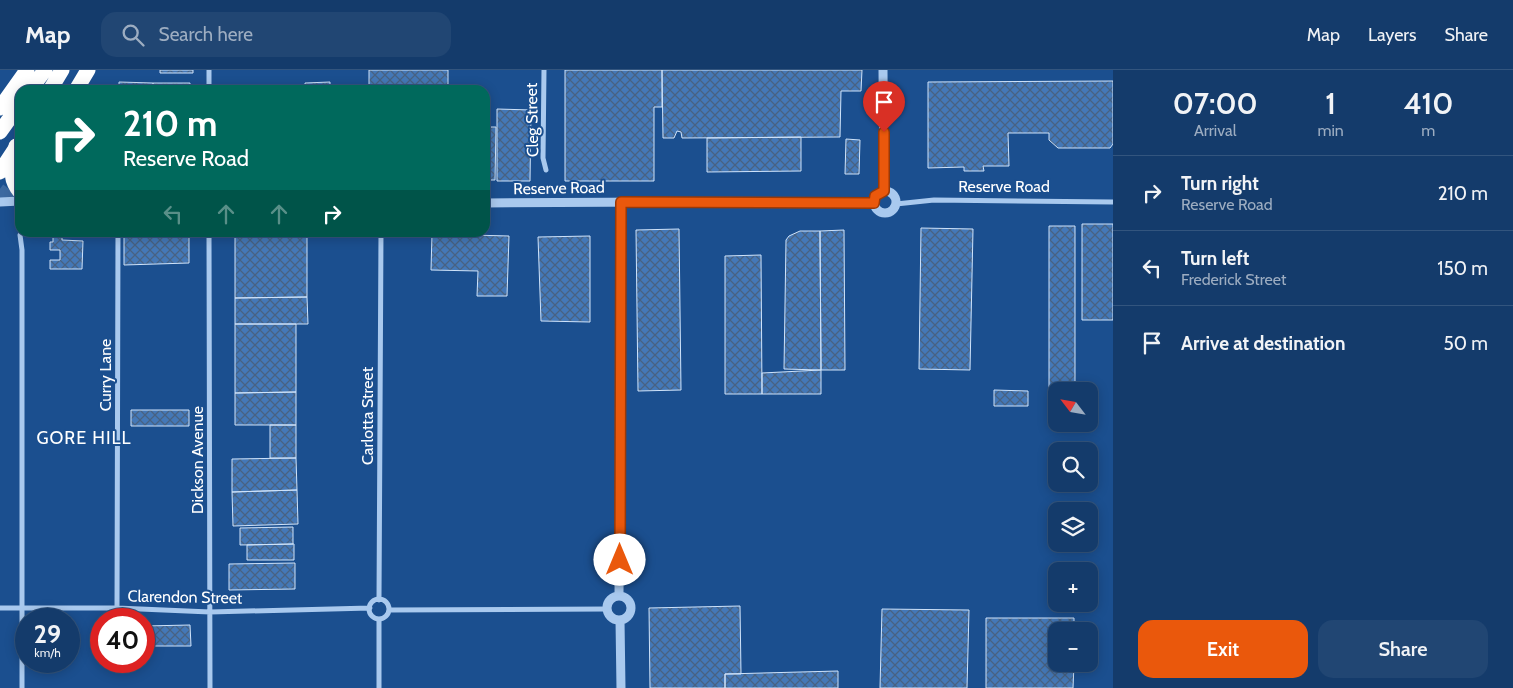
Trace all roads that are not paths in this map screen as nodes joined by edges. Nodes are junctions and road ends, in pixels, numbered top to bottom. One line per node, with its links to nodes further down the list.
1 (27, 70): 8 (highway)
2 (45, 70): 9 (highway)
3 (62, 70): 10 (highway)
4 (88, 70): 11 (highway)
5 (209, 70): 12 (street)
6 (544, 70): 19 (street, Cleg Street)
7 (884, 70): 22 (street)
8 (16, 85)
9 (34, 85)
10 (53, 85)
11 (79, 85)
12 (209, 85)
13 (15, 87): 14 (highway)
14 (0, 108)
15 (15, 111): 16 (highway)
16 (0, 132)
17 (15, 148): 20 (highway)
18 (15, 158): 21 (highway, bridge)
19 (546, 170)
20 (0, 172)
21 (15, 185)
22 (884, 191): 28 (street); 29 (street)
23 (15, 201): 24 (street)
24 (0, 202)
25 (621, 202): 27 (street, Reserve Road); 28 (street, Reserve Road); 34 (street)
26 (1113, 202): 29 (street, Reserve Road)
27 (490, 203)
28 (874, 203): 29 (street)
29 (896, 204)
30 (20, 237): 38 (street)
31 (118, 237): 39 (street, Curry Lane)
32 (209, 237): 44 (street, Dickson Avenue)
33 (381, 237): 35 (street, Carlotta Street)
34 (619, 596): 41 (street); 46 (street)
35 (379, 600): 40 (street); 43 (street)
36 (0, 608): 37 (street, Clarendon Street)
37 (15, 608)
38 (22, 608)
39 (117, 608)
40 (370, 608): 44 (street, Clarendon Street); 45 (street)
41 (608, 609): 43 (street); 46 (street)
42 (155, 610): 44 (street, Clarendon Street)
43 (389, 610): 45 (street)
44 (210, 612): 49 (street, Dickson Avenue)
45 (379, 619): 50 (street)
46 (620, 620): 51 (street)
47 (22, 673): 48 (street)
48 (22, 688)
49 (210, 688)
50 (379, 688)
51 (621, 688)

